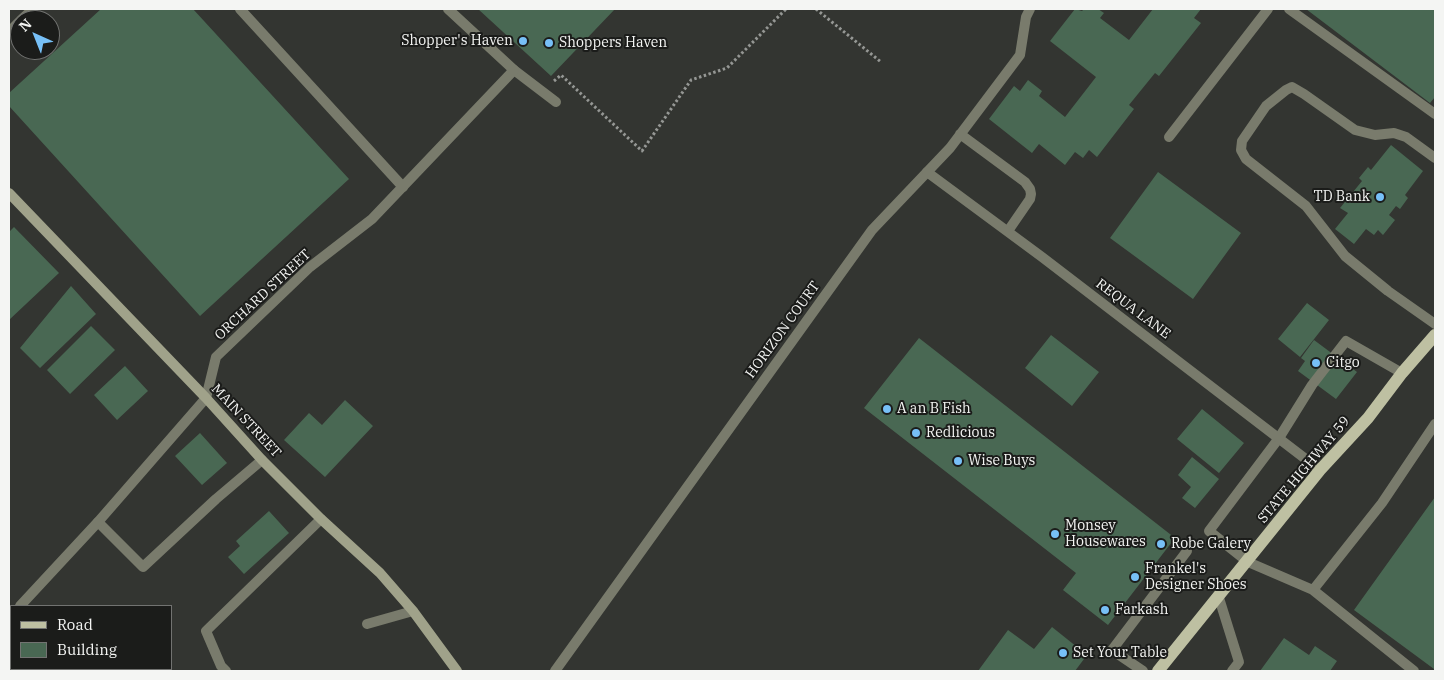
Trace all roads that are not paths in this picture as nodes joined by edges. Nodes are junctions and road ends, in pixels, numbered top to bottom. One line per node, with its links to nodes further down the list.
1 (240, 9): 13 (street)
2 (448, 9): 6 (street)
3 (1030, 9): 9 (street, HORIZON COURT)
4 (1268, 9): 10 (street)
5 (1289, 9): 8 (street)
6 (514, 70): 7 (street); 13 (street, ORCHARD STREET)
7 (556, 102)
8 (1435, 114)
9 (960, 134): 12 (street, HORIZON COURT); 15 (street)
10 (1169, 137)
11 (1435, 158): 16 (street)
12 (927, 172): 15 (street, REQUA LANE); 35 (street, HORIZON COURT)
13 (402, 187): 19 (street, ORCHARD STREET)
14 (9, 193): 19 (main road, MAIN STREET)
15 (1008, 231): 21 (street, REQUA LANE)
16 (1435, 324)
17 (1435, 335): 18 (main road, STATE HIGHWAY 59)
18 (1402, 372): 21 (street); 23 (main road, STATE HIGHWAY 59)
19 (206, 398): 22 (main road, MAIN STREET); 25 (street, ORCHARD STREET)
20 (1435, 424): 28 (street)
21 (1279, 438): 23 (street, REQUA LANE); 27 (street)
22 (262, 460): 24 (main road, MAIN STREET); 25 (street)
23 (1320, 470): 27 (main road, STATE HIGHWAY 59)
24 (321, 519): 31 (main road, MAIN STREET); 33 (street)
25 (98, 522): 30 (street, ORCHARD STREET)
26 (1187, 551): 36 (street)
27 (1248, 562): 28 (street); 29 (main road, STATE HIGHWAY 59)
28 (1313, 590): 39 (street)
29 (1219, 598): 37 (main road, STATE HIGHWAY 59); 38 (street)
30 (21, 605)
31 (413, 611): 32 (street); 34 (main road, MAIN STREET)
32 (367, 624)
33 (226, 671)
34 (457, 671)
35 (555, 671)
36 (1143, 671)
37 (1158, 671)
38 (1232, 671)
39 (1414, 671)

